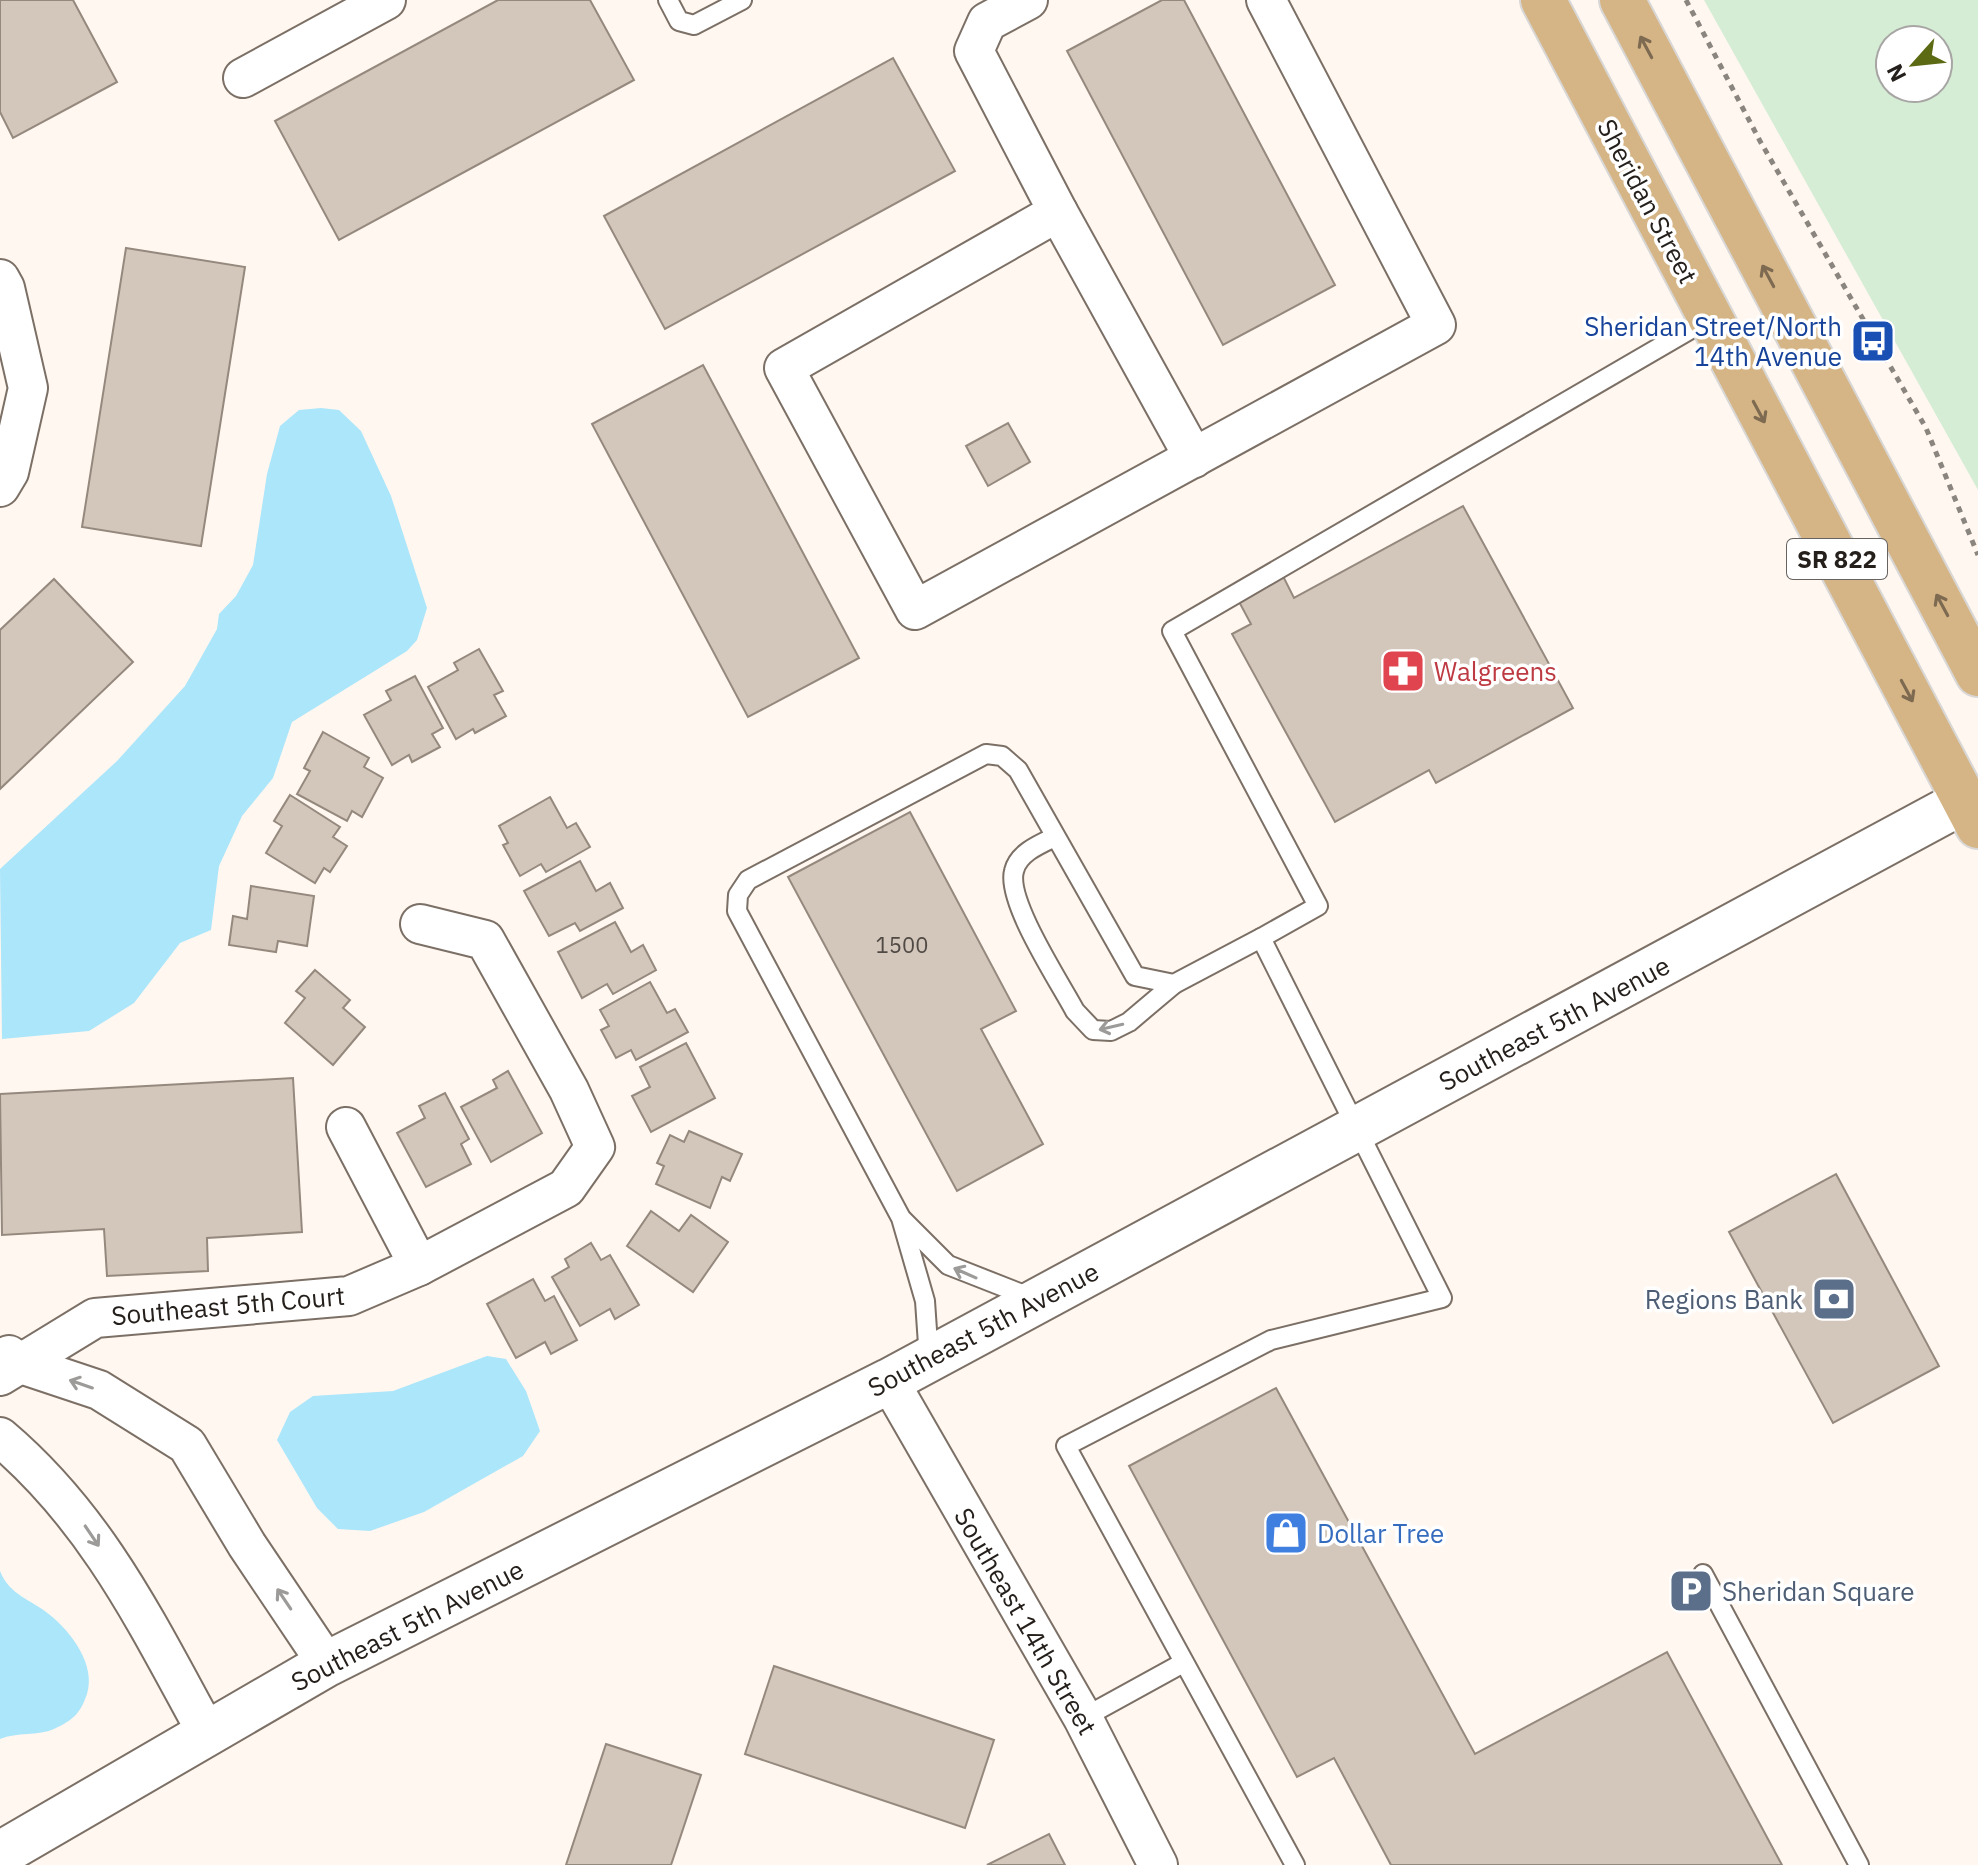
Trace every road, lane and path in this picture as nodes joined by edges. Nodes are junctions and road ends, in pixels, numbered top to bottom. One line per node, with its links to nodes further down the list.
1 (386, 0): 9 (street)
2 (668, 0): 3 (lane)
3 (742, 0)
4 (1028, 0): 10 (street)
5 (1266, 0): 13 (street)
6 (1543, 0): 12 (main road, Sheridan Street / SR 822)
7 (1622, 0): 16 (main road, SR 822, one-way to 7)
8 (1686, 0): 15 (path)
9 (243, 78)
10 (1058, 212): 13 (street); 13 (street)
11 (0, 279): 14 (street)
12 (1710, 318): 17 (main road, Sheridan Street / SR 822, one-way to 17); 20 (lane)
13 (1194, 458)
14 (0, 487)
15 (1978, 555)
16 (1978, 674)
17 (1973, 807): 23 (street, Southeast 5th Avenue)
18 (1055, 837): 21 (lane); 21 (lane, one-way to 18); 24 (lane)
19 (420, 924): 25 (street, Southeast 5th Court)
20 (1261, 938): 21 (lane); 23 (lane)
21 (1174, 984)
22 (346, 1127): 25 (street)
23 (1357, 1129): 26 (street, Southeast 5th Avenue); 32 (lane)
24 (901, 1218): 26 (lane, one-way to 24); 27 (lane)
25 (419, 1266): 28 (street, Southeast 5th Court)
26 (1038, 1300): 27 (street, Southeast 5th Avenue)
27 (929, 1359): 29 (street, Southeast 5th Avenue)
28 (7, 1363): 33 (street, one-way to 28)
29 (889, 1381): 33 (street, Southeast 5th Avenue); 34 (street, Southeast 14th Street)
30 (0, 1437): 35 (street, one-way to 35)
31 (1703, 1574): 39 (lane)
32 (1183, 1663): 34 (lane); 38 (lane)
33 (327, 1664): 35 (street, Southeast 5th Avenue)
34 (1083, 1718): 37 (street, Southeast 14th Street)
35 (207, 1733): 36 (street, Southeast 5th Avenue)
36 (0, 1854)
37 (1158, 1865)
38 (1295, 1865)
39 (1859, 1865)

